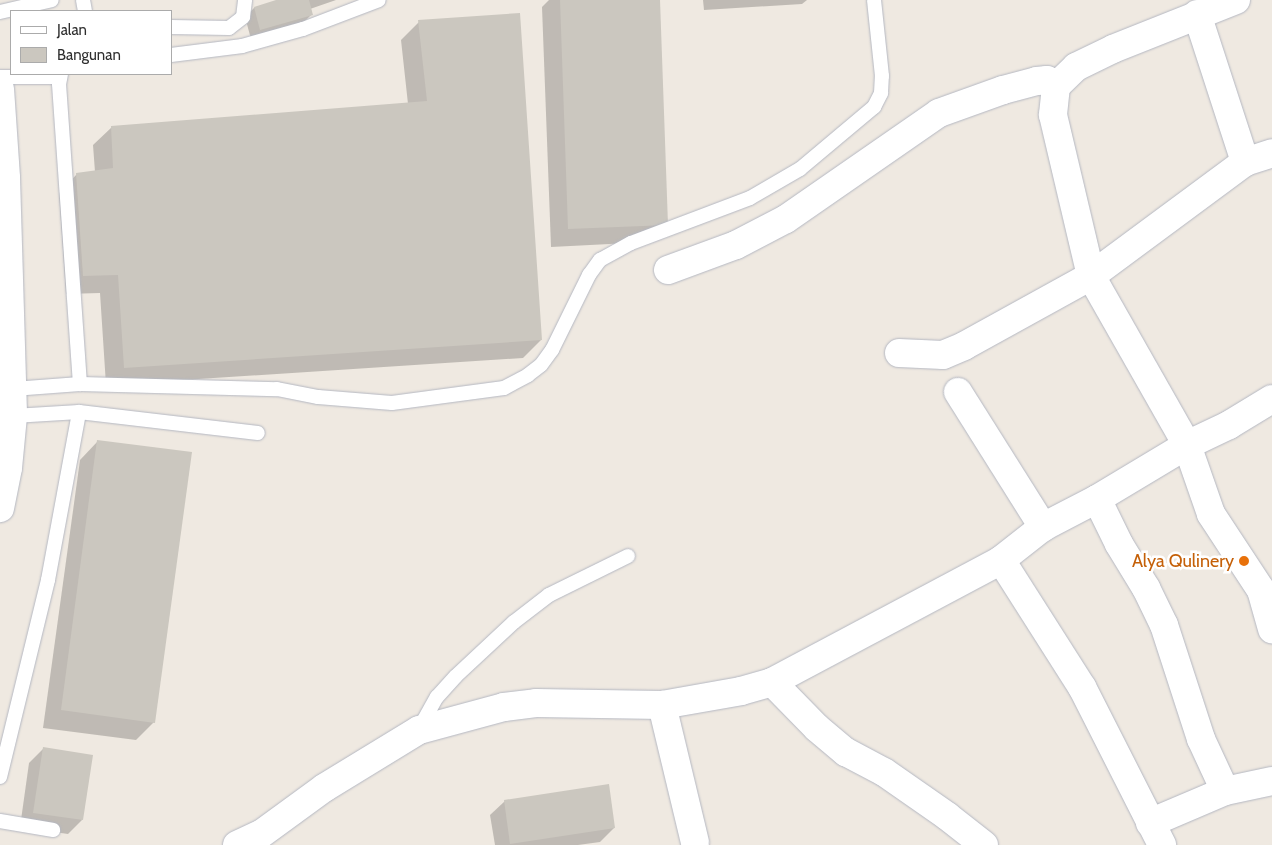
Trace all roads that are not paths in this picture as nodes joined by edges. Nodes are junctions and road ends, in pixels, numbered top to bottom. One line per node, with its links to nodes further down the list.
1 (52, 0): 6 (lane)
2 (245, 0): 8 (lane)
3 (379, 0): 9 (lane)
4 (874, 0): 20 (lane)
5 (1236, 0): 7 (street)
6 (0, 12)
7 (1197, 14): 12 (street); 15 (street)
8 (172, 27)
9 (172, 55)
10 (60, 75): 11 (lane); 20 (lane)
11 (0, 76)
12 (1056, 86): 17 (street); 18 (street)
13 (0, 89): 16 (street)
14 (1272, 153): 15 (street)
15 (1245, 162): 18 (street)
16 (3, 178): 21 (street)
17 (668, 270)
18 (1091, 276): 19 (street); 27 (street)
19 (899, 353)
20 (80, 384): 21 (lane)
21 (13, 389): 25 (street)
22 (958, 392): 30 (street)
23 (1272, 399): 27 (street)
24 (79, 412): 25 (lane); 26 (lane); 37 (lane)
25 (13, 416): 29 (street)
26 (258, 433)
27 (1187, 444): 28 (street); 33 (street)
28 (1097, 499): 30 (street); 39 (street)
29 (0, 508)
30 (1043, 528): 32 (street)
31 (628, 556): 36 (lane)
32 (1001, 560): 34 (street); 42 (street)
33 (1272, 629)
34 (772, 682): 35 (street); 45 (street)
35 (662, 706): 36 (street); 43 (street)
36 (419, 730): 44 (street)
37 (0, 777)
38 (1272, 781): 39 (street)
39 (1225, 791): 42 (street)
40 (0, 821): 41 (lane)
41 (53, 830)
42 (1156, 834)
43 (696, 842)
44 (237, 845)
45 (984, 845)

